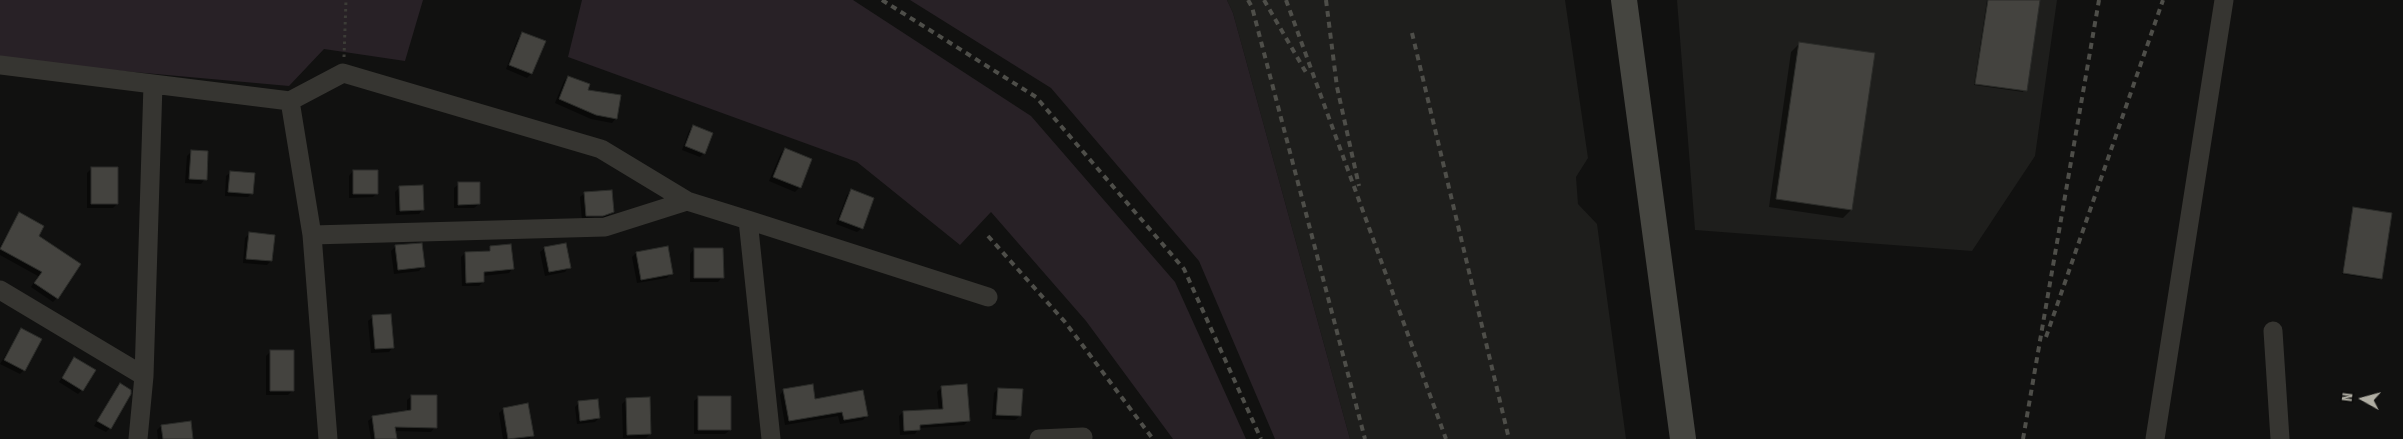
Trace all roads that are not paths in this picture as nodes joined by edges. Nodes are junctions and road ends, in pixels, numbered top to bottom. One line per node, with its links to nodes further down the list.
1 (1624, 0): 18 (street)
2 (2224, 0): 19 (street)
3 (0, 65): 4 (street)
4 (153, 84): 5 (street); 12 (street)
5 (290, 101): 6 (street); 8 (street)
6 (687, 201): 7 (street); 8 (street)
7 (748, 220): 10 (street); 16 (street)
8 (312, 235): 15 (street)
9 (0, 290): 12 (street)
10 (988, 297)
11 (2273, 331): 20 (street)
12 (144, 376): 14 (street)
13 (1083, 437): 17 (street)
14 (138, 439)
15 (328, 439)
16 (771, 439)
17 (1039, 439)
18 (1683, 439)
19 (2155, 439)
20 (2280, 439)

